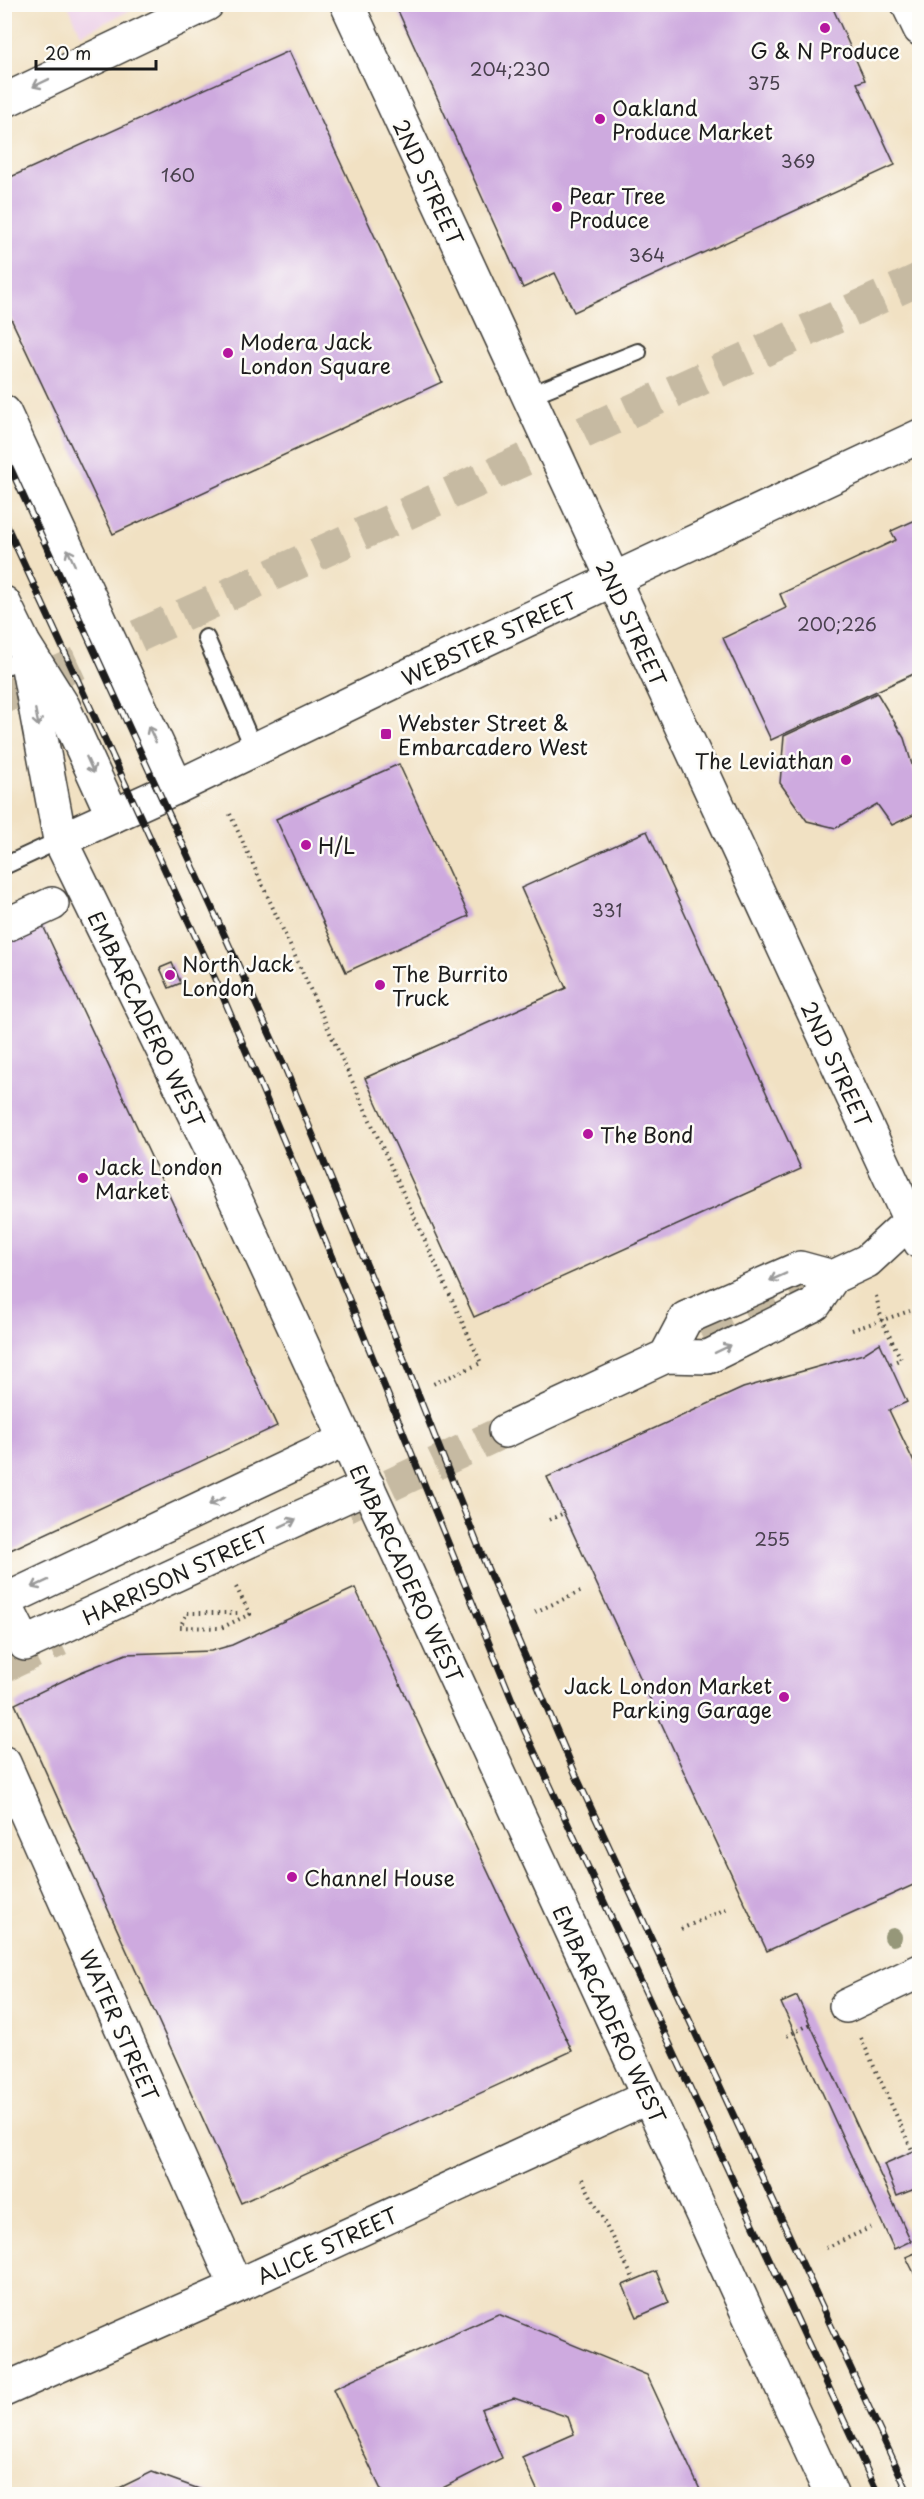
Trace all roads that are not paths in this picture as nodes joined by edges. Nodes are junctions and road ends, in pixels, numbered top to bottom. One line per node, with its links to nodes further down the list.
1 (207, 4): 5 (street, one-way to 5)
2 (347, 4): 7 (street, 2ND STREET)
3 (908, 4): 4 (street)
4 (920, 29)
5 (4, 101)
6 (638, 352): 7 (lane)
7 (528, 396): 10 (street, 2ND STREET)
8 (4, 412): 15 (street, one-way to 8)
9 (920, 436): 10 (street, WEBSTER STREET)
10 (612, 580): 14 (street, WEBSTER STREET); 21 (street, 2ND STREET)
11 (4, 603): 13 (street, EMBARCADERO WEST)
12 (206, 638): 14 (lane)
13 (17, 655): 16 (street, EMBARCADERO WEST, one-way to 16); 17 (street, EMBARCADERO WEST, one-way to 17)
14 (254, 749): 15 (street, WEBSTER STREET)
15 (177, 787): 16 (street, WEBSTER STREET)
16 (113, 816): 17 (street, WEBSTER STREET)
17 (60, 840): 18 (lane); 25 (street, EMBARCADERO WEST)
18 (4, 866)
19 (52, 904): 20 (street)
20 (4, 926)
21 (916, 1225): 22 (street)
22 (833, 1277): 23 (street, one-way to 22); 23 (street, one-way to 23)
23 (666, 1356): 24 (street)
24 (505, 1431)
25 (345, 1440): 26 (street, EMBARCADERO WEST); 27 (street, HARRISON STREET, one-way to 27)
26 (368, 1486): 27 (street, HARRISON STREET, one-way to 26); 31 (street, EMBARCADERO WEST)
27 (4, 1602)
28 (4, 1764): 32 (street, WATER STREET)
29 (920, 1971): 30 (street)
30 (846, 2006)
31 (648, 2097): 32 (street, ALICE STREET); 34 (street, EMBARCADERO WEST)
32 (236, 2286): 33 (street, ALICE STREET)
33 (4, 2390)
34 (831, 2494)

